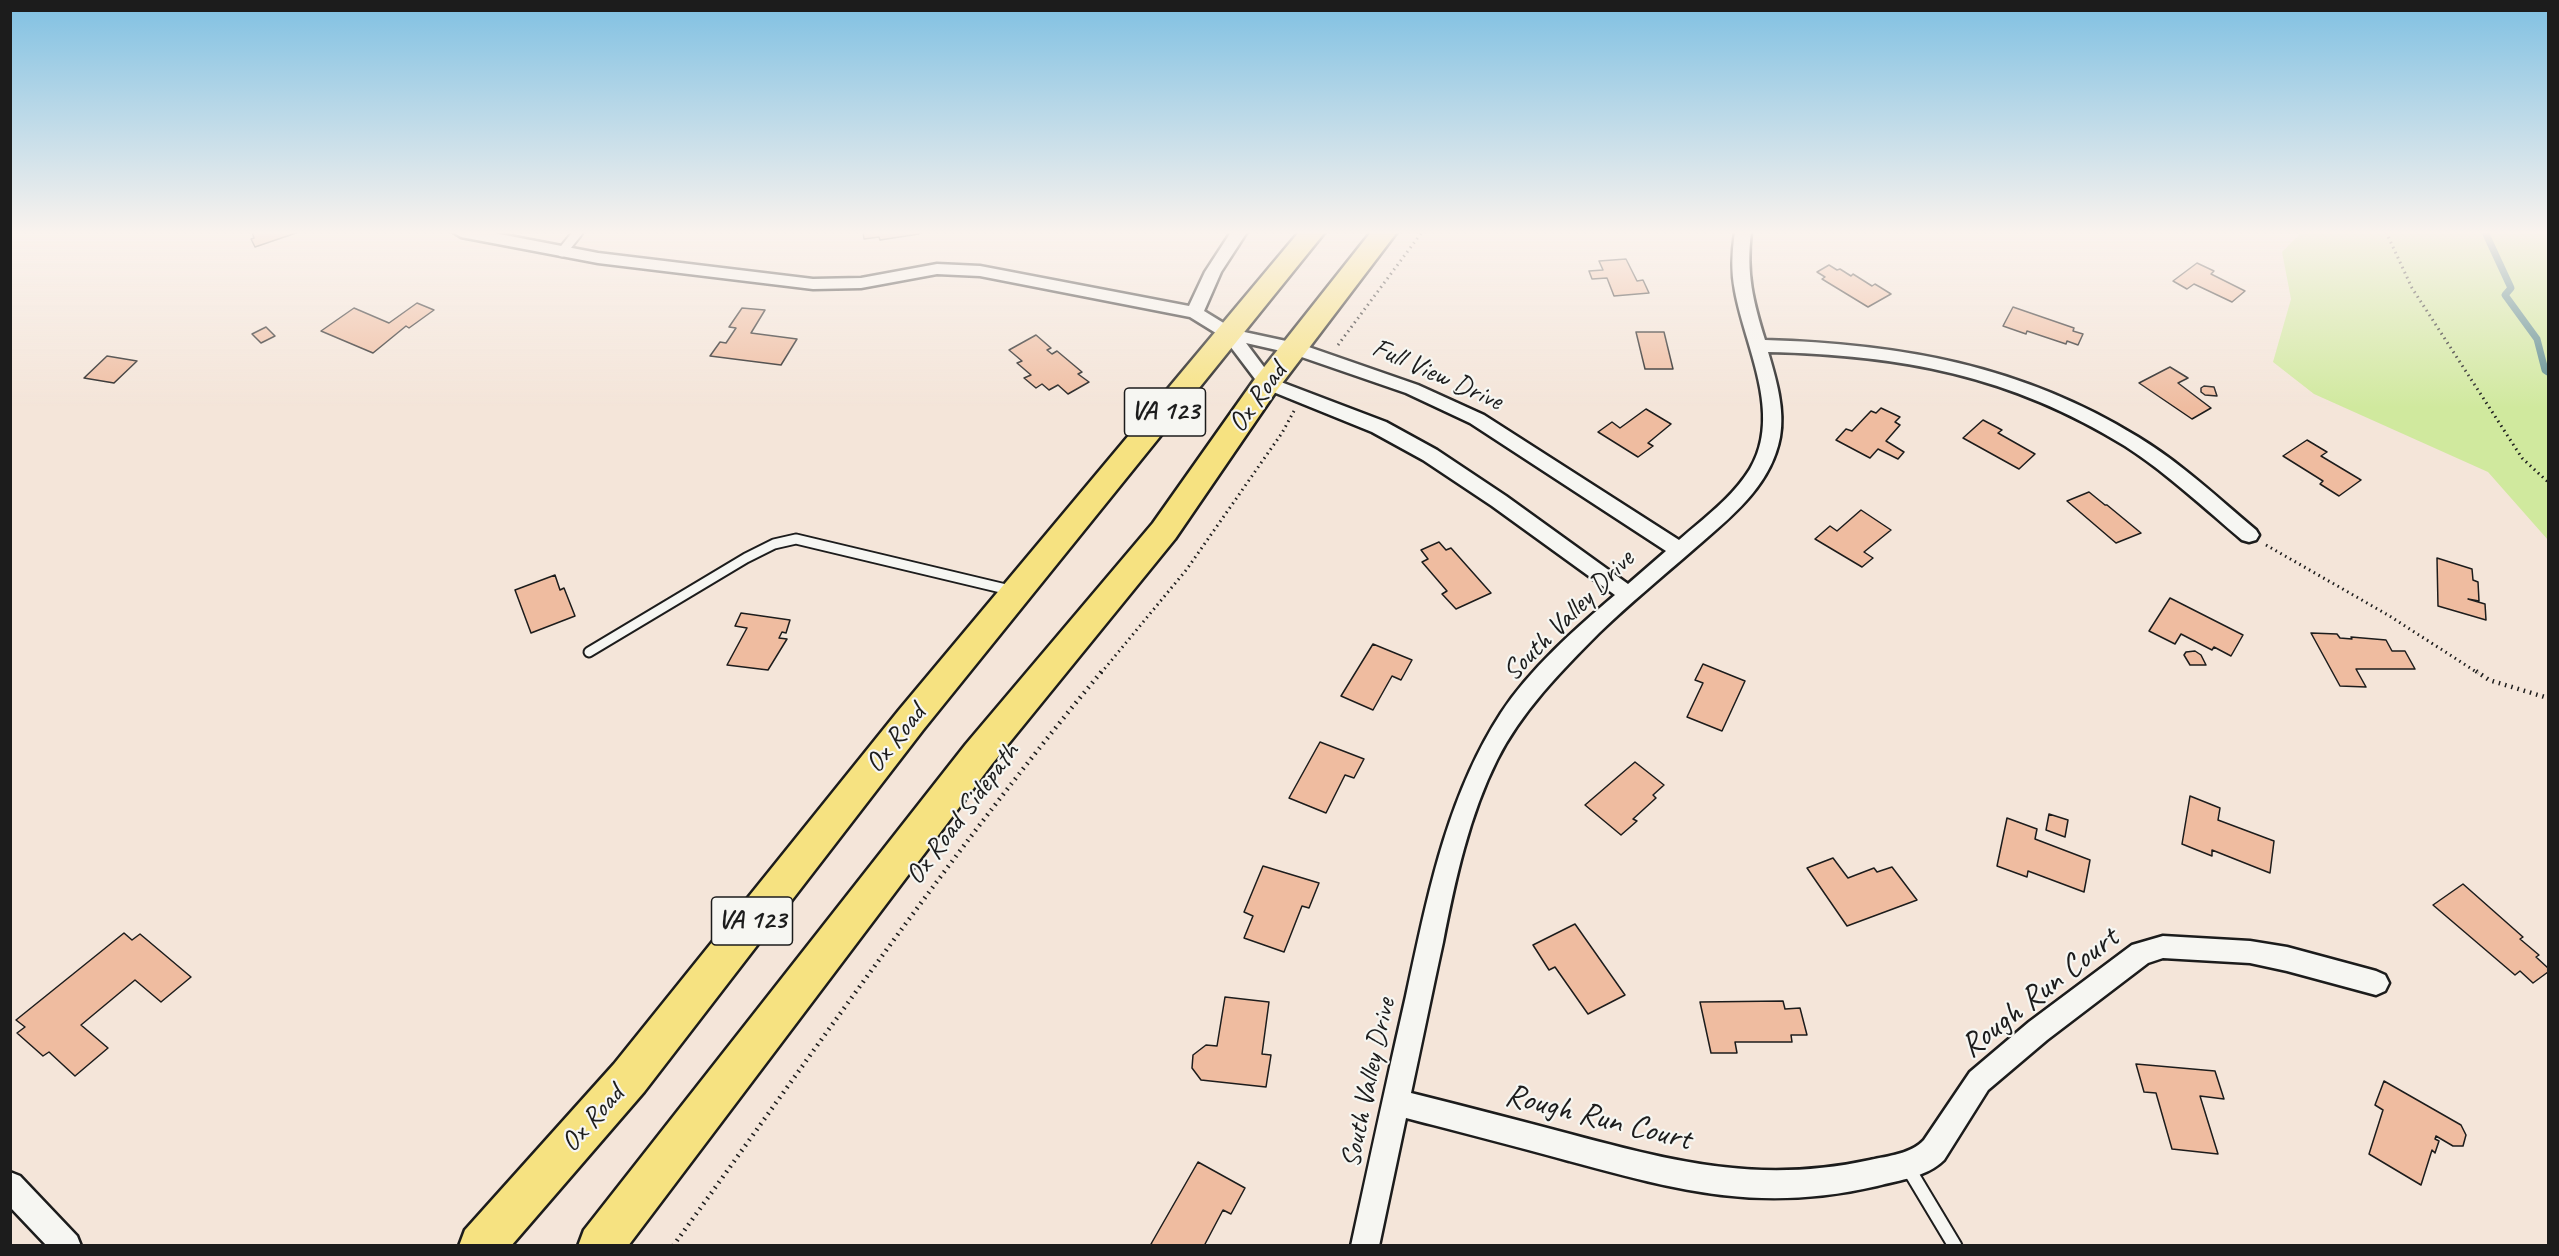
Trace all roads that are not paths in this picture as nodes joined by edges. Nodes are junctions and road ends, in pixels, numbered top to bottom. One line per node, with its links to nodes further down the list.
1 (1079, 291): 6 (street)
2 (1204, 291): 6 (street)
3 (1265, 291): 7 (highway, Ox Road / VA 123)
4 (1339, 291): 9 (highway, Ox Road / VA 123)
5 (1742, 291): 8 (street, South Valley Drive)
6 (1194, 313): 7 (street)
7 (1230, 334): 9 (street, Full View Drive); 10 (street); 13 (highway, Ox Road / VA 123)
8 (1758, 346): 11 (street); 12 (street, South Valley Drive)
9 (1294, 348): 10 (highway, Ox Road / VA 123); 12 (street, Full View Drive)
10 (1267, 383): 14 (street); 22 (highway, Ox Road / VA 123)
11 (2250, 535)
12 (1680, 550): 14 (street, South Valley Drive)
13 (1017, 592): 15 (lane); 21 (highway, Ox Road / VA 123)
14 (1629, 595): 17 (street, South Valley Drive)
15 (589, 652)
16 (2376, 983): 18 (street, Rough Run Court)
17 (1396, 1102): 18 (street, Rough Run Court); 23 (street, South Valley Drive)
18 (1906, 1164): 24 (lane)
19 (10, 1186): 20 (street)
20 (68, 1245)
21 (481, 1245)
22 (600, 1245)
23 (1365, 1245)
24 (1955, 1245)

